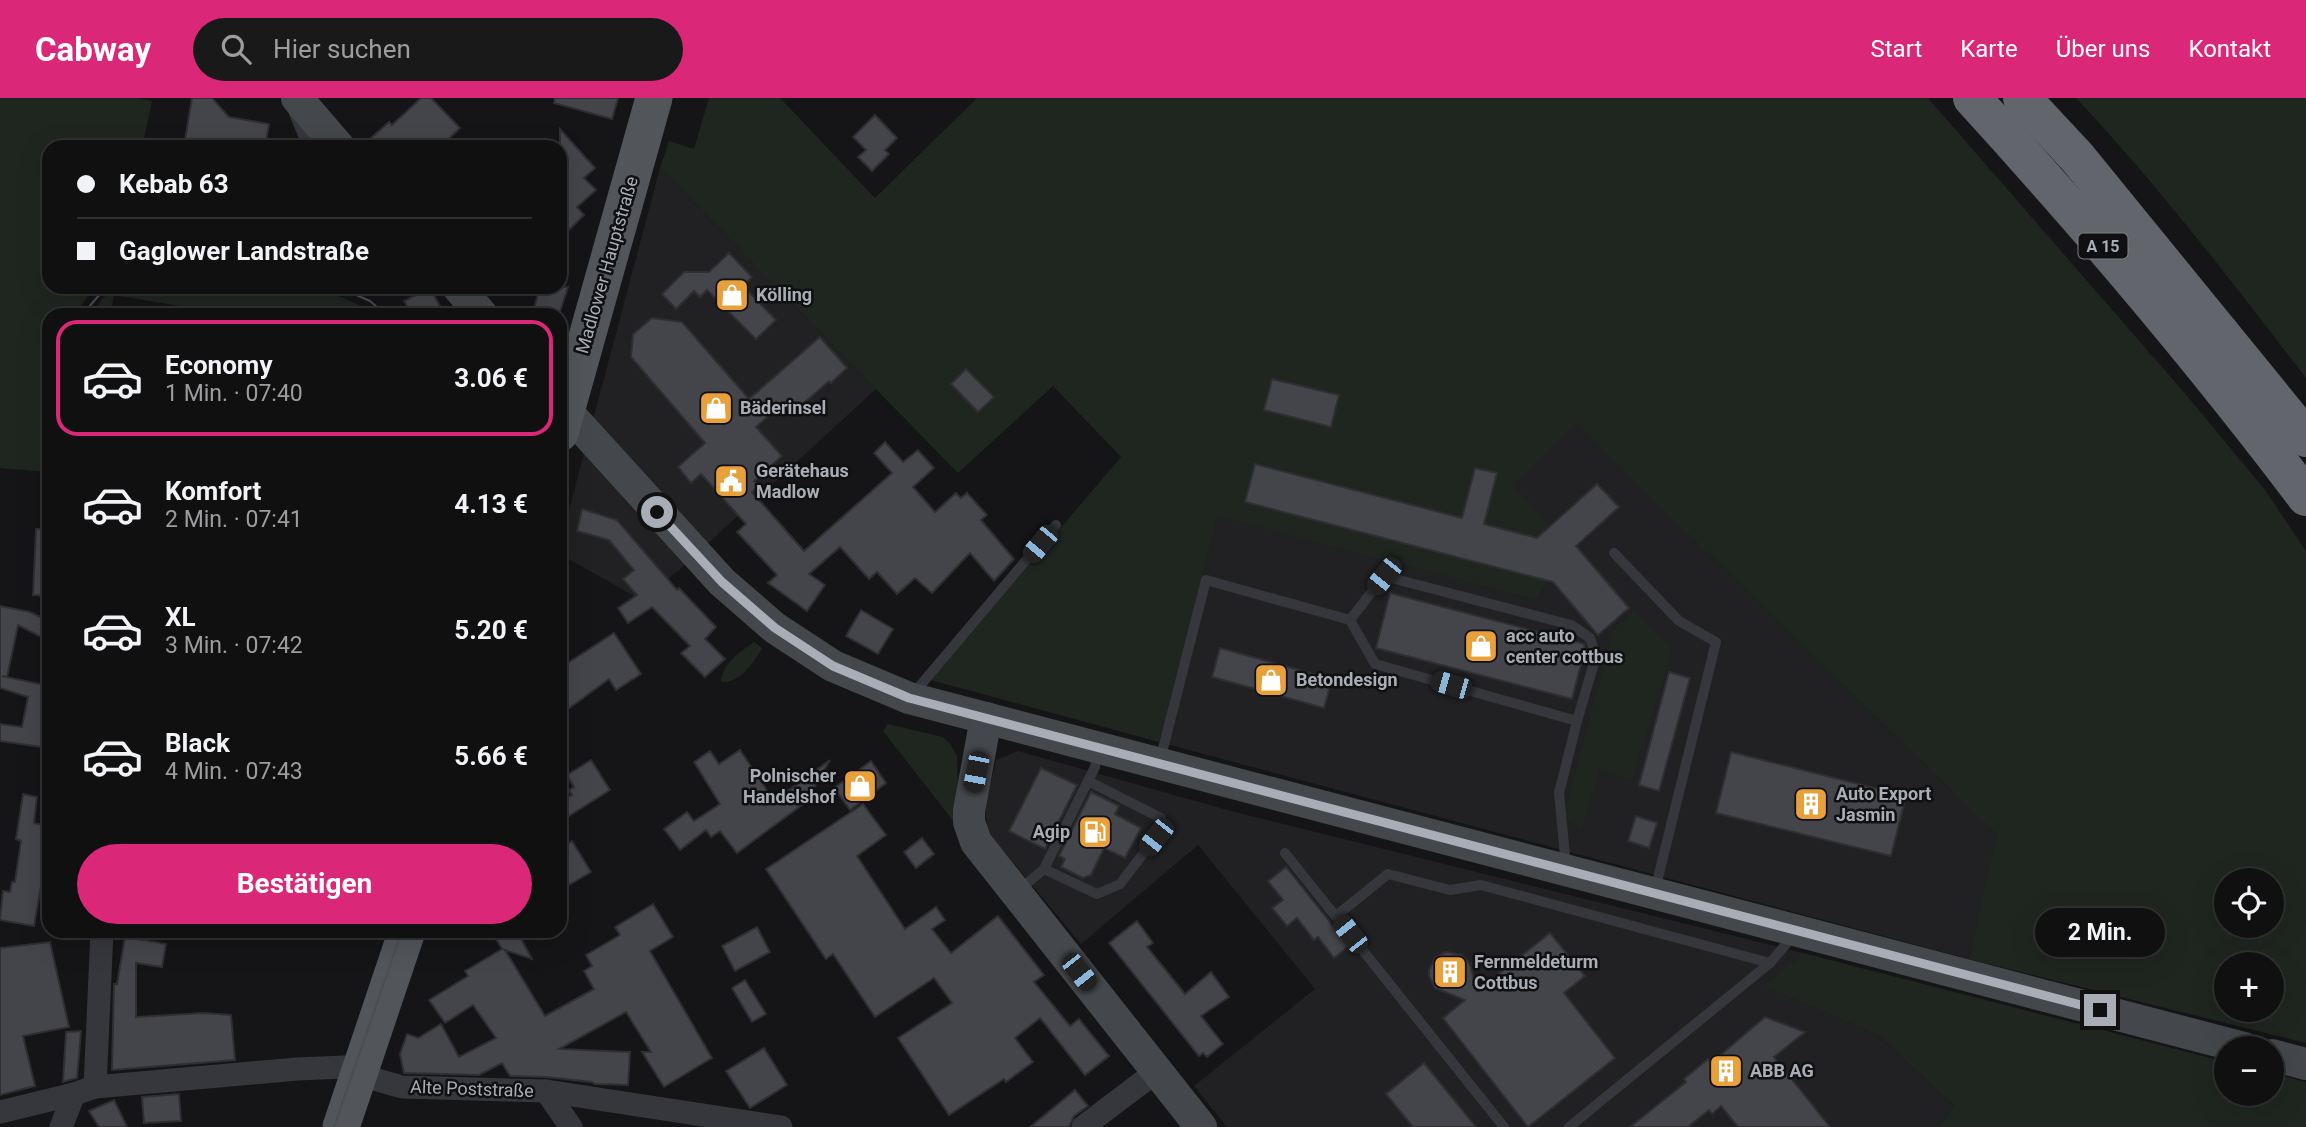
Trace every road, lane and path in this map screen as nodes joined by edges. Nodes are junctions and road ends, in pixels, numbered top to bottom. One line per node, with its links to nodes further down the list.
1 (296, 98): 5 (street); 6 (main road)
2 (654, 98): 9 (main road, Madlower Hauptstraße)
3 (1972, 98): 12 (highway, A 15)
4 (2022, 98): 11 (highway, A 15)
5 (313, 140)
6 (333, 140)
7 (464, 294): 8 (main road)
8 (476, 308)
9 (567, 399)
10 (567, 421): 16 (main road)
11 (2306, 438)
12 (2306, 497)
13 (1056, 525): 16 (lane)
14 (1614, 553): 26 (lane)
15 (1349, 620): 18 (lane); 18 (lane); 20 (lane)
16 (909, 698): 17 (main road)
17 (986, 718): 19 (main road); 25 (main road)
18 (1577, 721): 24 (lane)
19 (1099, 747): 20 (main road); 21 (lane)
20 (1159, 763): 24 (main road)
21 (1088, 781): 23 (lane); 23 (lane)
22 (1285, 853): 27 (lane)
23 (1044, 869): 25 (lane)
24 (1566, 869): 26 (main road)
25 (1016, 893): 35 (main road)
26 (1654, 893): 28 (main road)
27 (1336, 916): 31 (lane); 46 (lane)
28 (1791, 929): 31 (lane); 32 (main road)
29 (101, 938): 37 (street)
30 (405, 938): 36 (main road)
31 (1770, 963): 47 (lane)
32 (2214, 1040)
33 (2284, 1058): 34 (main road)
34 (2306, 1064)
35 (1157, 1071): 44 (street); 45 (main road)
36 (360, 1075): 37 (street, Alte Poststraße); 38 (street, Alte Poststraße); 41 (main road)
37 (84, 1091): 39 (street, Alte Poststraße); 40 (street)
38 (546, 1091): 42 (street); 43 (street, Alte Poststraße)
39 (0, 1112)
40 (61, 1127)
41 (341, 1127)
42 (571, 1127)
43 (781, 1127)
44 (1083, 1127)
45 (1201, 1127)
46 (1504, 1127)
47 (1569, 1127)

